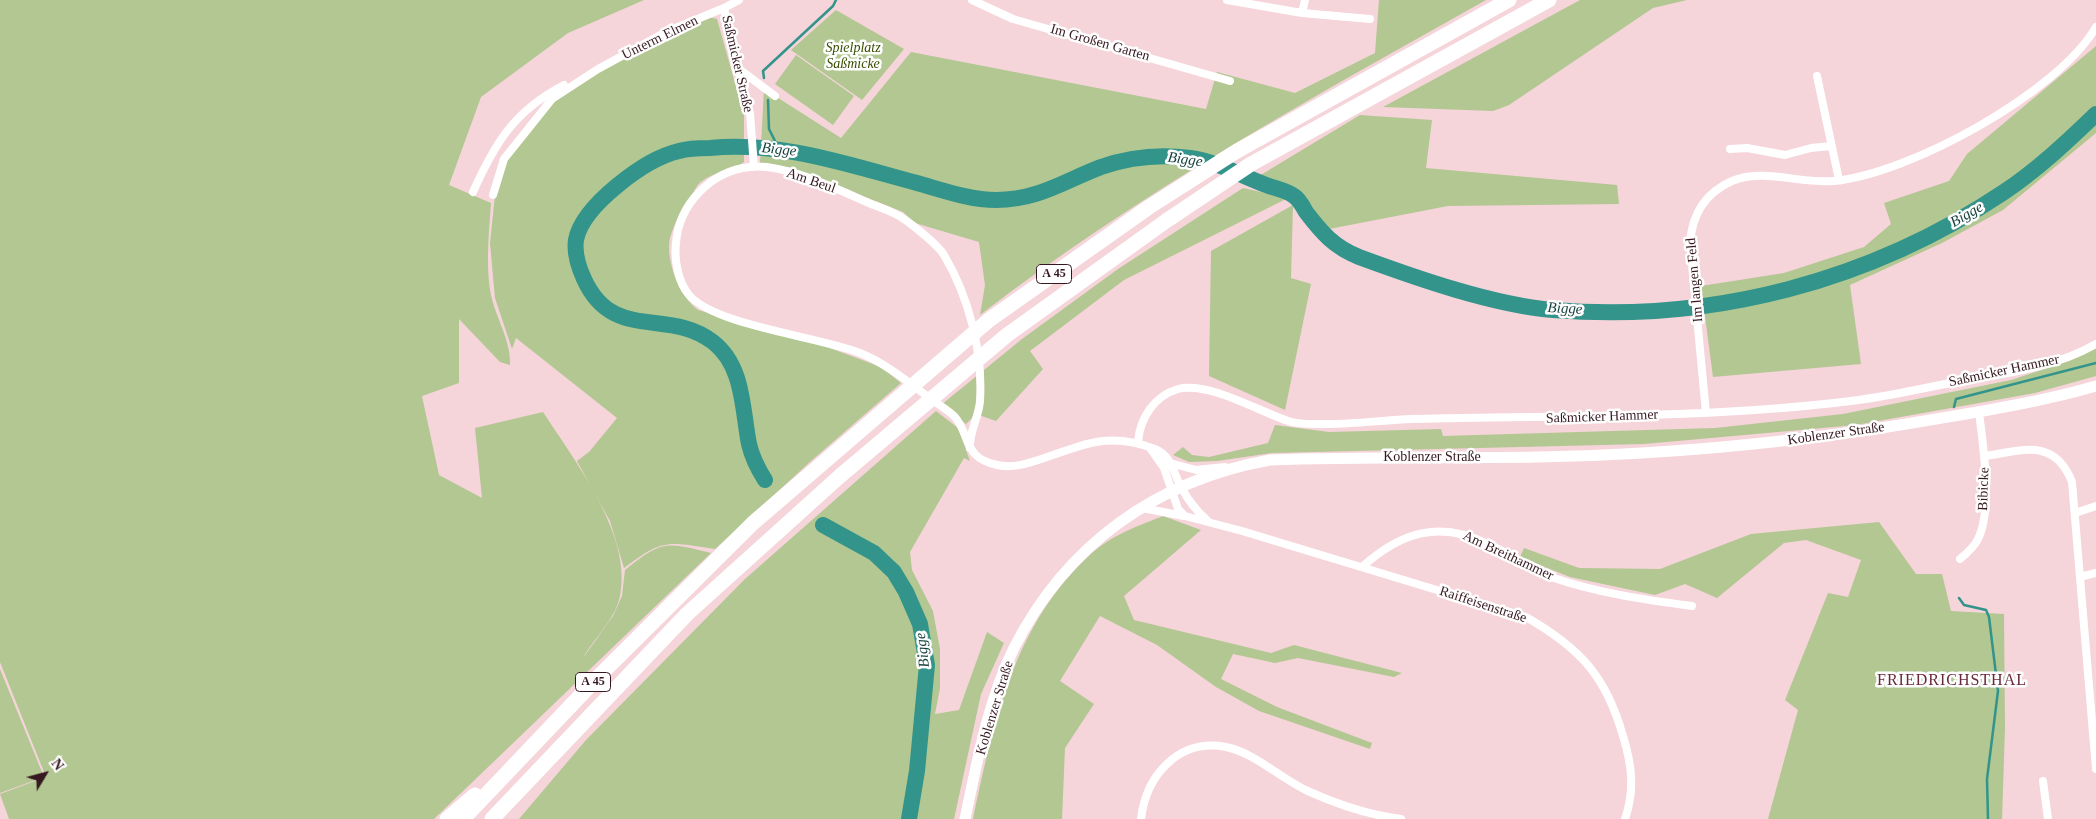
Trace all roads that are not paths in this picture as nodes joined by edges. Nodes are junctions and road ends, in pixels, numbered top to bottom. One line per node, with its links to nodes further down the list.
1 (739, 0): 7 (street, Saßmicker Straße)
2 (972, 0): 14 (street, Im Großen Garten)
3 (1227, 0): 8 (street)
4 (1305, 0): 8 (street)
5 (1509, 0): 46 (highway, A 45)
6 (1549, 0): 47 (highway, A 45)
7 (724, 8): 11 (street, Saßmicker Straße); 12 (street, Unterm Elmen)
8 (1302, 13): 9 (street)
9 (1370, 20)
10 (2096, 27): 19 (street, Im langen Feld)
11 (738, 68): 15 (street); 18 (street, Saßmicker Straße)
12 (598, 69): 20 (street, Unterm Elmen); 21 (street, Unterm Elmen)
13 (1817, 76): 16 (street)
14 (1230, 81)
15 (775, 96)
16 (1831, 146): 17 (street); 19 (street)
17 (1730, 149)
18 (754, 167): 28 (street, Am Beul); 28 (street, Am Beul)
19 (1839, 180): 25 (street, Im langen Feld)
20 (473, 192)
21 (493, 195)
22 (2096, 344): 25 (street, Saßmicker Hammer)
23 (2096, 386): 24 (main road, Koblenzer Straße)
24 (1979, 412): 29 (street, Bibicke); 31 (main road, Koblenzer Straße)
25 (1706, 414): 26 (street, Saßmicker Hammer)
26 (1138, 442): 27 (street); 28 (street)
27 (1150, 448): 30 (street); 32 (street)
28 (971, 450)
29 (1986, 456): 35 (street); 38 (street, Bibicke)
30 (1170, 462): 31 (street); 32 (street)
31 (1237, 466): 32 (main road, Koblenzer Straße)
32 (1176, 489): 34 (main road, Koblenzer Straße); 36 (street); 37 (street)
33 (2096, 506): 35 (street)
34 (1142, 508): 36 (street, Raiffeisenstraße); 53 (main road, Koblenzer Straße)
35 (2075, 513): 41 (street)
36 (1185, 516): 37 (street, Raiffeisenstraße)
37 (1207, 520): 39 (street, Raiffeisenstraße)
38 (1960, 559)
39 (1362, 566): 42 (street, Am Breithammer); 56 (street, Raiffeisenstraße)
40 (2096, 573): 41 (street)
41 (2080, 577): 44 (street)
42 (1692, 606)
43 (2096, 652): 44 (street)
44 (2087, 654): 45 (street)
45 (2096, 767)
46 (508, 770): 49 (highway); 50 (highway, A 45)
47 (528, 779): 51 (highway, A 45); 52 (highway)
48 (2043, 781): 57 (street)
49 (447, 819)
50 (463, 819)
51 (492, 819)
52 (502, 819)
53 (965, 819)
54 (1141, 819): 55 (street)
55 (1401, 819)
56 (1625, 819)
57 (2048, 819)

